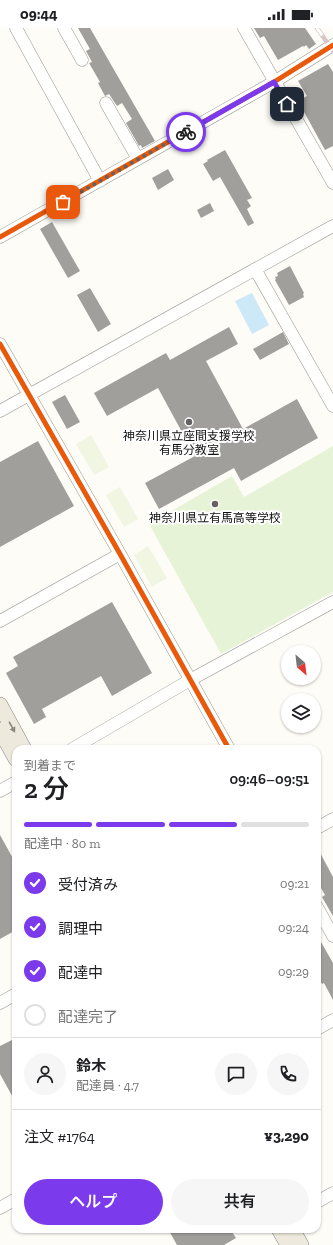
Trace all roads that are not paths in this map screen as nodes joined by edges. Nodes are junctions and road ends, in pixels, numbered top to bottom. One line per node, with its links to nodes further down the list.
1 (16, 28): 9 (street)
2 (64, 28): 5 (street)
3 (244, 28): 6 (street)
4 (333, 45): 6 (street)
5 (82, 60)
6 (274, 82): 8 (street); 10 (street)
7 (106, 103): 8 (street)
8 (135, 161): 9 (street)
9 (100, 181): 12 (street)
10 (333, 183)
11 (333, 226): 13 (street)
12 (0, 237)
13 (255, 270): 15 (street); 16 (street)
14 (0, 344): 15 (street)
15 (28, 394): 17 (street); 18 (street)
16 (333, 406)
17 (0, 411)
18 (120, 554): 20 (street); 21 (street)
19 (333, 602): 21 (street)
20 (0, 621)
21 (190, 680): 25 (street); 26 (street)
22 (0, 706): 24 (main road, one-way to 24)
23 (0, 730): 27 (main road)
24 (22, 745)
25 (79, 745)
26 (227, 745)
27 (12, 751)
28 (12, 784): 29 (street)
29 (0, 791)
30 (333, 819): 31 (street)
31 (321, 826)
32 (321, 914): 33 (street)
33 (333, 936)
34 (12, 996): 35 (street)
35 (0, 1003)
36 (333, 1020): 37 (street)
37 (321, 1027)
38 (333, 1193): 39 (street)
39 (321, 1200)
40 (12, 1201): 41 (street)
41 (0, 1208)
42 (280, 1233): 44 (main road)
43 (294, 1233): 45 (main road)
44 (288, 1245)
45 (301, 1245)

